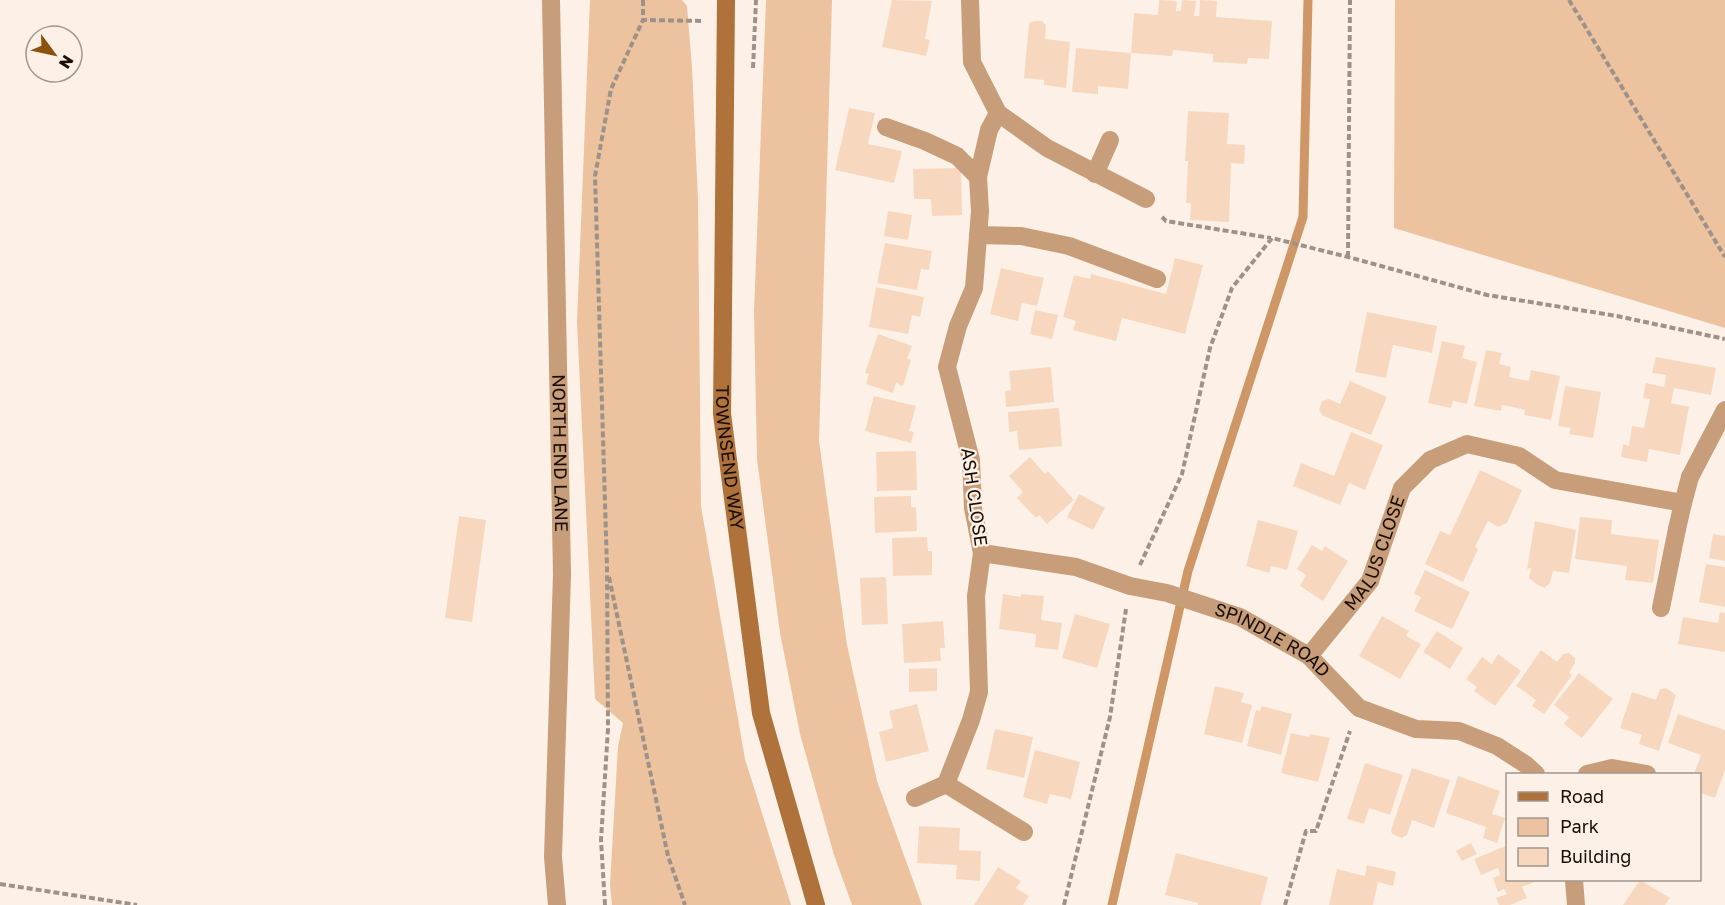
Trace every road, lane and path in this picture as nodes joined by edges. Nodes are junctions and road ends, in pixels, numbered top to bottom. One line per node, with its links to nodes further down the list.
1 (551, 0): 41 (street, NORTH END LANE)
2 (643, 0): 8 (path)
3 (726, 0): 9 (main road, TOWNSEND WAY)
4 (756, 0): 10 (path)
5 (970, 0): 12 (street)
6 (1350, 0): 20 (path)
7 (1569, 0): 21 (path)
8 (643, 20): 9 (path); 27 (path)
9 (725, 21): 10 (path); 44 (main road, TOWNSEND WAY)
10 (754, 21): 11 (path)
11 (753, 68)
12 (998, 113): 15 (street); 16 (street, ASH CLOSE)
13 (886, 127): 16 (street)
14 (1110, 140): 15 (street)
15 (1095, 174): 17 (street)
16 (978, 177): 18 (street, ASH CLOSE)
17 (1146, 199): 19 (path)
18 (978, 235): 22 (street); 26 (street, ASH CLOSE)
19 (1272, 238): 20 (path); 28 (path)
20 (1348, 256): 23 (path)
21 (1725, 257)
22 (1157, 279)
23 (1725, 339)
24 (1725, 410): 25 (street)
25 (1683, 503): 29 (street); 30 (street, MALUS CLOSE)
26 (982, 553): 28 (street, SPINDLE ROAD); 35 (street, ASH CLOSE)
27 (607, 568): 42 (path); 43 (path)
28 (1130, 586): 30 (street, SPINDLE ROAD); 45 (path)
29 (1661, 608)
30 (1309, 656): 31 (street, SPINDLE ROAD)
31 (1359, 708): 32 (street, SPINDLE ROAD); 46 (path)
32 (1535, 773)
33 (1591, 773): 34 (street)
34 (1641, 773)
35 (946, 784): 36 (street); 37 (street)
36 (915, 798)
37 (1024, 832)
38 (1574, 881): 47 (street)
39 (0, 884): 40 (path)
40 (137, 905)
41 (557, 905)
42 (605, 905)
43 (685, 905)
44 (816, 905)
45 (1064, 905)
46 (1285, 905)
47 (1576, 905)

